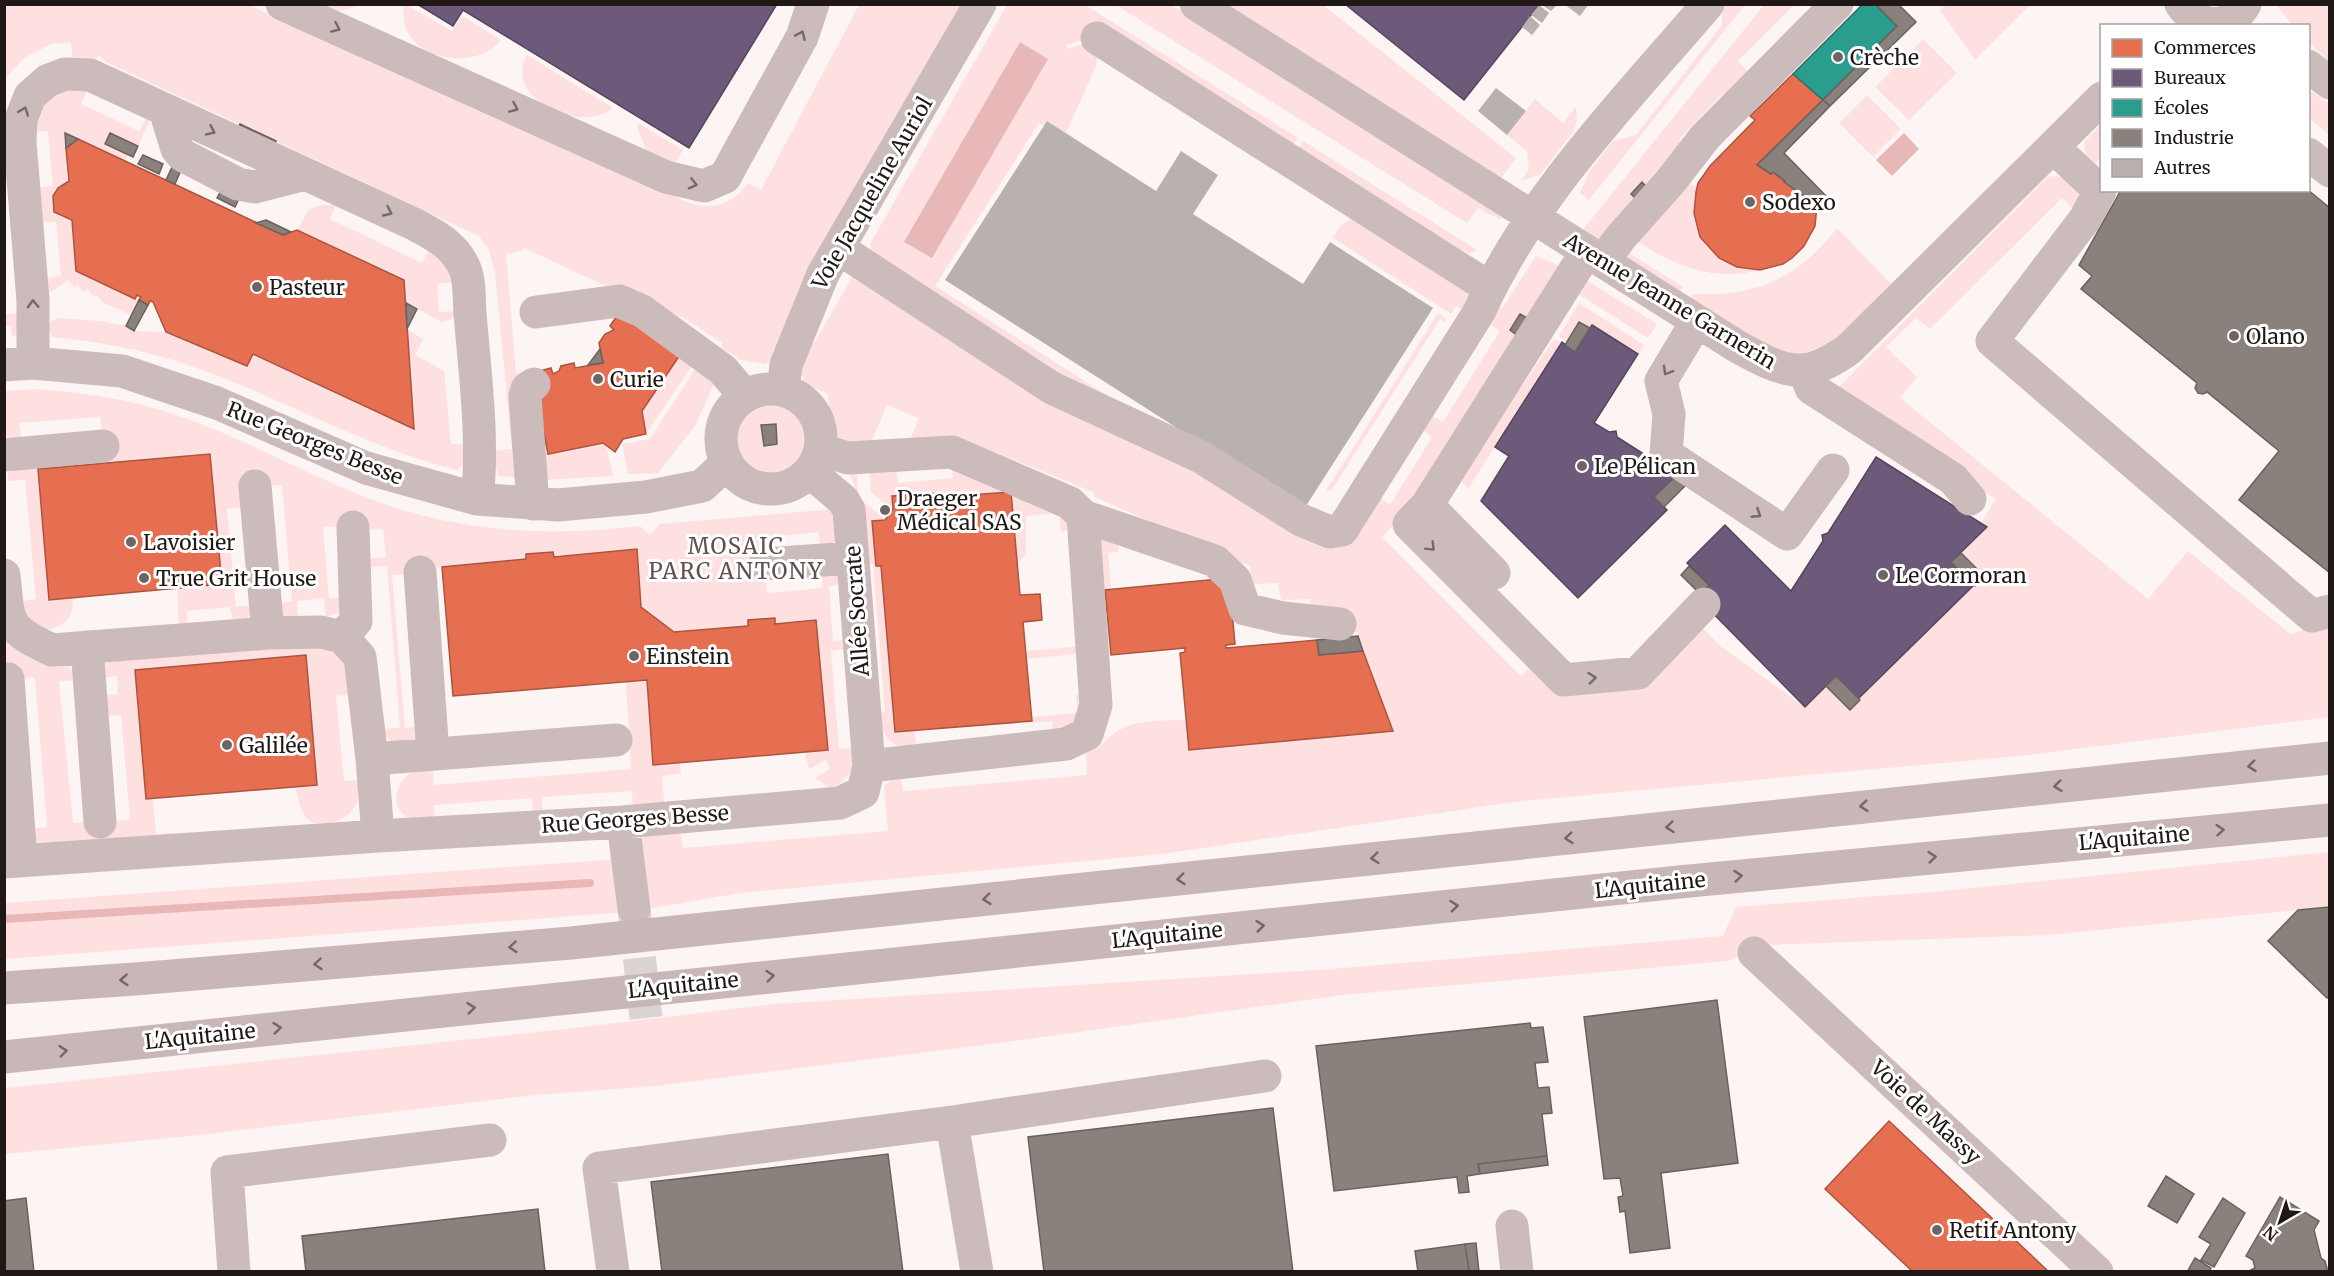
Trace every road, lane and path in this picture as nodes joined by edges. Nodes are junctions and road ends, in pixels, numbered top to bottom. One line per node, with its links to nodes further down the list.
1 (282, 4): 2 (street, one-way to 2)
2 (813, 4)
3 (980, 4): 17 (street, Voie Jacqueline Auriol)
4 (1196, 4): 16 (street, Avenue Jeanne Garnerin)
5 (1708, 4): 16 (street)
6 (1837, 4): 18 (street)
7 (2181, 14): 8 (street)
8 (2249, 14)
9 (1097, 38): 19 (street)
10 (2310, 68): 11 (street)
11 (2330, 83)
12 (2100, 101): 13 (street, Avenue Jeanne Garnerin)
13 (2053, 147): 23 (street, Avenue Jeanne Garnerin); 45 (street)
14 (2310, 156): 15 (street)
15 (2330, 171)
16 (1533, 217): 18 (street, Avenue Jeanne Garnerin); 19 (street)
17 (838, 248): 19 (street); 25 (street, Voie Jacqueline Auriol)
18 (1595, 256): 21 (street, Avenue Jeanne Garnerin); 36 (street)
19 (1490, 288)
20 (536, 312): 26 (street)
21 (1706, 326): 23 (street, Avenue Jeanne Garnerin); 31 (street, one-way to 31)
22 (19, 364): 33 (street, Rue Georges Besse); 33 (street, one-way to 33)
23 (1804, 370): 34 (street)
24 (534, 384): 35 (street)
25 (783, 390): 26 (street); 29 (street)
26 (745, 396): 30 (street)
27 (104, 446): 28 (street)
28 (4, 455)
29 (815, 461): 30 (street); 37 (street); 39 (street, Allée Socrate)
30 (727, 464): 35 (street, Rue Georges Besse)
31 (1833, 470)
32 (255, 486): 47 (street)
33 (477, 499): 35 (street, Rue Georges Besse)
34 (1970, 499)
35 (533, 504)
36 (1427, 505): 42 (street); 44 (street, one-way to 44)
37 (1083, 516): 46 (street); 55 (street)
38 (353, 527): 48 (street)
39 (853, 558): 40 (street); 55 (street, Allée Socrate)
40 (765, 564)
41 (420, 572): 52 (street)
42 (1494, 573)
43 (4, 575): 49 (street)
44 (1704, 604)
45 (2330, 611)
46 (1340, 624)
47 (268, 633): 48 (street); 49 (street)
48 (342, 637): 54 (street)
49 (87, 647): 57 (street)
50 (8, 680): 60 (street)
51 (616, 740): 52 (street)
52 (433, 754): 54 (street)
53 (2330, 758): 63 (highway, one-way to 63)
54 (372, 759): 59 (street)
55 (869, 766): 58 (street, Rue Georges Besse)
56 (2330, 820): 64 (highway, L'Aquitaine, one-way to 56)
57 (100, 822)
58 (623, 822): 59 (street, Rue Georges Besse); 61 (street)
59 (378, 836): 60 (street, Rue Georges Besse)
60 (13, 862)
61 (634, 909)
62 (1754, 952): 73 (street, Voie de Massy)
63 (4, 988)
64 (4, 1057)
65 (1265, 1076): 66 (street)
66 (952, 1122): 70 (street); 71 (street)
67 (490, 1140): 69 (street)
68 (1512, 1226): 72 (street)
69 (234, 1272)
70 (613, 1272)
71 (977, 1272)
72 (1517, 1272)
73 (2097, 1272)

